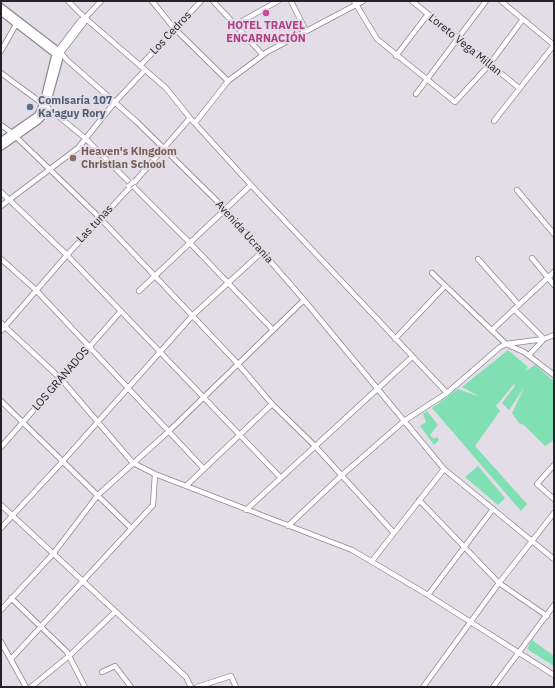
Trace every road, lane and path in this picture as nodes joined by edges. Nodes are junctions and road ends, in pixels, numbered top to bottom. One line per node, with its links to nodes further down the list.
1 (68, 1): 16 (street)
2 (101, 1): 16 (street)
3 (152, 1): 20 (street)
4 (201, 1): 20 (street, Los Cedros)
5 (213, 1): 19 (street)
6 (278, 1): 19 (street)
7 (291, 1): 21 (street)
8 (363, 1): 12 (street)
9 (412, 1): 15 (street, Loreto Vega Millan)
10 (486, 1): 22 (street)
11 (501, 1): 17 (street)
12 (355, 3): 21 (street); 27 (street)
13 (1, 6): 18 (main road, Avenida Ucrania)
14 (1, 12): 18 (main road, Avenida Ucrania)
15 (428, 14): 22 (street, Loreto Vega Millan); 27 (street)
16 (85, 18): 25 (street); 29 (street)
17 (523, 19): 23 (street); 28 (street)
18 (17, 22): 24 (street); 25 (main road, Avenida Ucrania)
19 (235, 25): 26 (street)
20 (175, 30): 29 (street, Los Cedros); 33 (street)
21 (306, 31): 26 (street)
22 (458, 38): 28 (street, Loreto Vega Millan); 32 (street)
23 (554, 45): 34 (street)
24 (1, 51)
25 (58, 54): 36 (street, Avenida Ucrania); 37 (main road)
26 (263, 55): 33 (street)
27 (396, 56): 32 (street)
28 (489, 64): 32 (street); 34 (street, Loreto Vega Millan)
29 (140, 66): 30 (street)
30 (145, 70): 36 (street); 38 (street)
31 (1, 73): 37 (street)
32 (427, 80): 35 (street)
33 (228, 81): 40 (street)
34 (520, 88): 39 (street)
35 (416, 94)
36 (114, 102): 43 (street); 46 (street, Avenida Ucrania)
37 (45, 105): 42 (main road); 43 (street)
38 (190, 118): 40 (street); 46 (street, Las tunas)
39 (494, 121)
40 (195, 123): 49 (street)
41 (1, 125): 42 (street)
42 (14, 135): 44 (main road); 45 (main road); 47 (street)
43 (85, 138): 47 (street); 48 (street)
44 (1, 141)
45 (1, 147)
46 (163, 148): 48 (street, Las tunas); 54 (street, Avenida Ucrania)
47 (51, 170): 52 (street); 55 (street)
48 (131, 185): 55 (street, Las tunas); 57 (street)
49 (251, 185): 54 (street); 83 (street)
50 (517, 190): 56 (street)
51 (1, 192): 52 (street)
52 (10, 200): 53 (street); 59 (street)
53 (1, 206)
54 (225, 209): 57 (street); 58 (street, Avenida Ucrania)
55 (101, 219): 59 (street, Las tunas); 65 (street)
56 (554, 234)
57 (190, 243): 65 (street); 67 (street)
58 (262, 252): 67 (street); 72 (street, Avenida Ucrania)
59 (67, 255): 70 (street, Las tunas); 75 (street)
60 (532, 258): 66 (street)
61 (1, 259): 70 (street)
62 (478, 259): 73 (street)
63 (554, 272): 66 (street)
64 (432, 273): 69 (street)
65 (154, 275): 71 (street); 76 (street)
66 (548, 278): 68 (street); 73 (street)
67 (228, 283): 76 (street); 79 (street)
68 (554, 285)
69 (445, 286): 80 (street); 83 (street)
70 (37, 291): 78 (street, Las tunas); 86 (street)
71 (139, 291)
72 (304, 300): 79 (street); 94 (street, Avenida Ucrania)
73 (519, 305): 74 (street)
74 (514, 309): 80 (street); 84 (street)
75 (121, 311): 86 (street, LOS GRANADOS); 87 (street)
76 (193, 315): 87 (street); 90 (street)
77 (1, 323): 78 (street)
78 (6, 327): 81 (street, Las tunas); 92 (street)
79 (273, 330): 90 (street)
80 (492, 330): 85 (street)
81 (1, 331)
82 (554, 335): 84 (street)
83 (395, 339): 89 (street)
84 (544, 339): 85 (street); 88 (street)
85 (506, 344): 88 (street); 95 (street)
86 (88, 348): 92 (street, LOS GRANADOS); 93 (street)
87 (160, 352): 93 (street); 96 (street)
88 (529, 355): 91 (street)
89 (412, 356): 94 (street); 95 (street)
90 (238, 364): 96 (street); 98 (street)
91 (554, 375)
92 (60, 379): 99 (street); 101 (street, LOS GRANADOS)
93 (127, 388): 99 (street); 102 (street)
94 (378, 389): 100 (street, Avenida Ucrania); 105 (street)
95 (447, 393): 100 (street)
96 (203, 397): 102 (street); 103 (street)
97 (1, 401): 101 (street)
98 (272, 404): 103 (street); 105 (street)
99 (96, 422): 106 (street); 107 (street)
100 (404, 422): 110 (street, Avenida Ucrania); 112 (street)
101 (24, 423): 104 (street, LOS GRANADOS); 106 (street)
102 (169, 431): 107 (street); 109 (street)
103 (239, 436): 109 (street); 113 (street)
104 (1, 446)
105 (315, 446): 112 (street); 113 (street)
106 (63, 462): 115 (street); 122 (street)
107 (133, 463): 111 (street); 115 (street)
108 (554, 465): 116 (street)
109 (204, 469): 114 (street)
110 (444, 469): 117 (street); 119 (street, Avenida Ucrania)
111 (156, 474): 114 (street); 125 (street)
112 (342, 475): 123 (street); 126 (street)
113 (281, 478): 120 (street)
114 (186, 486): 120 (street)
115 (98, 495): 125 (street); 129 (street)
116 (554, 499)
117 (419, 500): 126 (street); 128 (street)
118 (1, 505): 122 (street)
119 (493, 509): 127 (street, Avenida Ucrania); 128 (street)
120 (246, 510): 123 (street)
121 (554, 512): 127 (street)
122 (12, 516): 124 (street); 129 (street)
123 (288, 526): 131 (street)
124 (1, 528)
125 (131, 528): 132 (street)
126 (394, 533): 131 (street)
127 (533, 540): 130 (street, Avenida Ucrania); 133 (street)
128 (464, 547): 133 (street); 134 (street)
129 (53, 554): 132 (street); 135 (street)
130 (554, 559)
131 (372, 561): 134 (street)
132 (83, 582): 138 (street); 141 (street)
133 (499, 584): 139 (street); 140 (street)
134 (428, 595): 140 (street)
135 (11, 598): 137 (street); 141 (street)
136 (554, 605): 139 (street)
137 (1, 610)
138 (115, 612): 144 (street); 152 (street)
139 (547, 616): 143 (street)
140 (472, 623): 143 (street); 155 (street)
141 (41, 627): 144 (street); 145 (street)
142 (1, 642): 145 (street)
143 (518, 653): 147 (street); 156 (street)
144 (70, 656): 149 (street); 150 (street)
145 (11, 659): 148 (street)
146 (102, 672): 151 (street)
147 (554, 675)
148 (26, 687)
149 (31, 687)
150 (85, 687)
151 (131, 687)
152 (191, 687)
153 (197, 687): 154 (street)
154 (236, 687)
155 (423, 687)
156 (493, 687)

